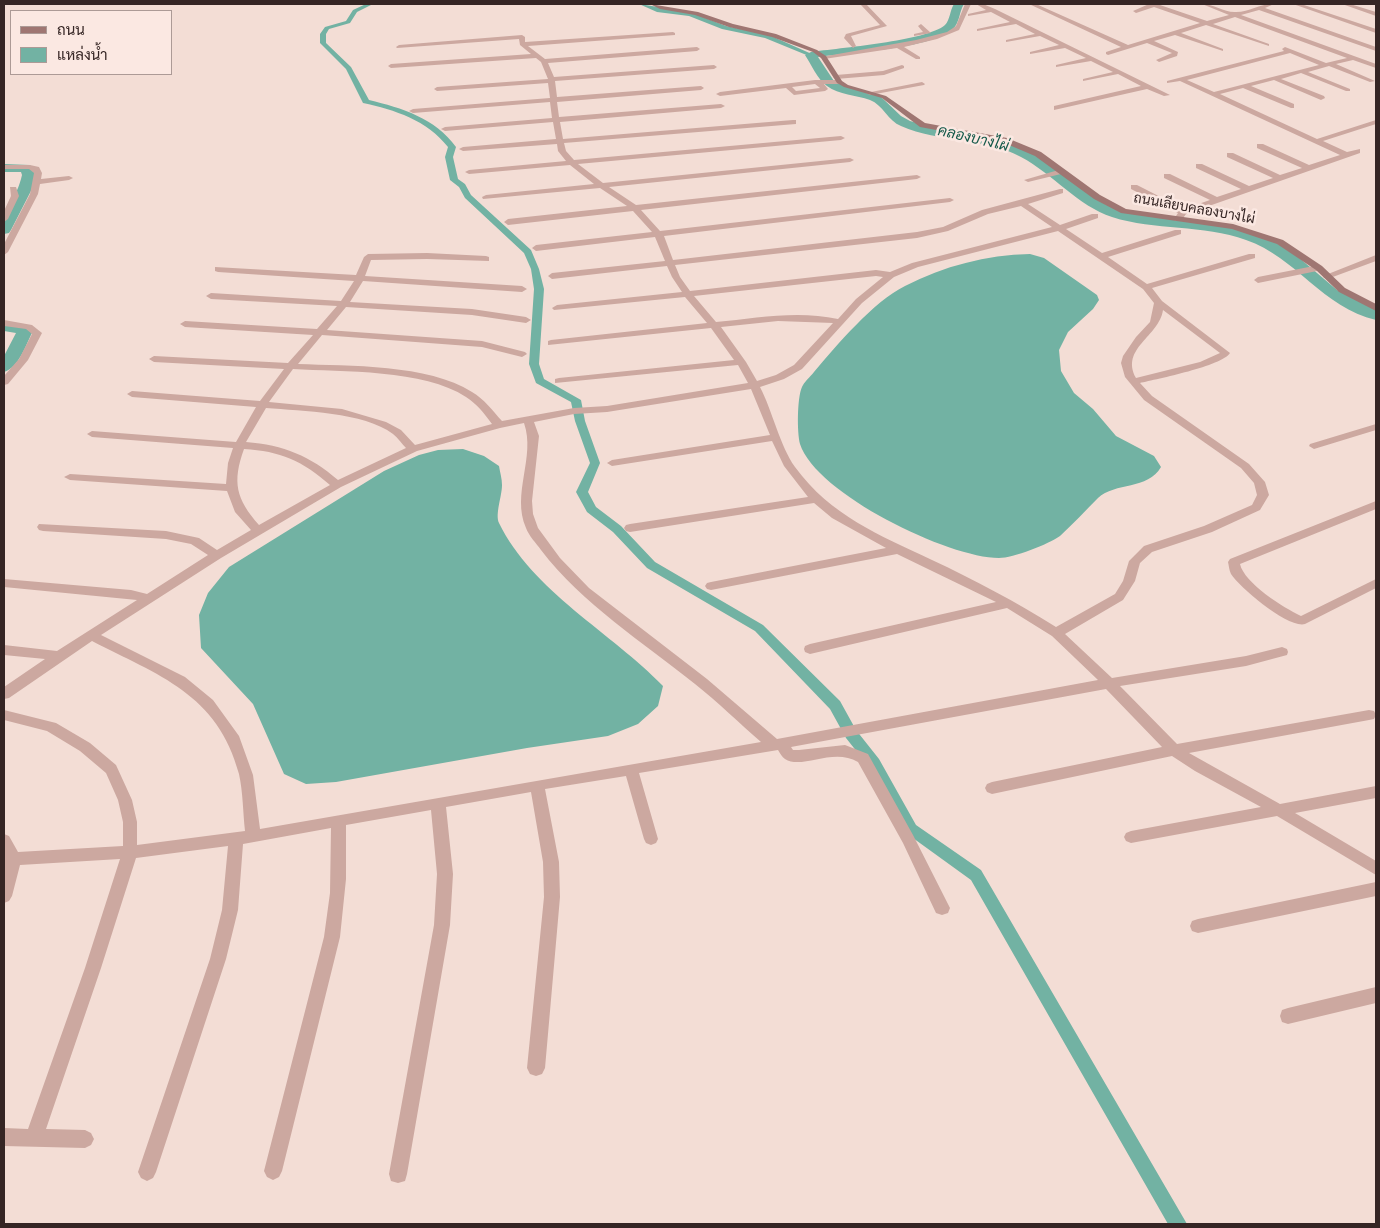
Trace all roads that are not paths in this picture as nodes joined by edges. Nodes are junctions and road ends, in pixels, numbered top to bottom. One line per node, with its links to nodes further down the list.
1 (652, 4): 46 (street)
2 (862, 4): 32 (street)
3 (968, 4): 33 (street)
4 (980, 4): 13 (street)
5 (1032, 4): 37 (street)
6 (1153, 4): 14 (street); 19 (street)
7 (1205, 4): 17 (street)
8 (1248, 4): 12 (street)
9 (1271, 4): 12 (street)
10 (1296, 4): 22 (street)
11 (1345, 4): 16 (street)
12 (1259, 8): 17 (street); 28 (street)
13 (993, 10): 15 (street); 18 (street)
14 (1136, 11)
15 (970, 14)
16 (1376, 14)
17 (1235, 15): 19 (street); 41 (street)
18 (1018, 22): 21 (street); 25 (street)
19 (1206, 24): 23 (street); 35 (street)
20 (921, 26): 32 (street)
21 (980, 30)
22 (1376, 31): 26 (street)
23 (1175, 32): 30 (street); 42 (street)
24 (673, 34): 31 (street)
25 (1042, 34): 29 (street); 34 (street)
26 (1368, 34)
27 (1360, 37): 28 (street)
28 (1352, 40): 39 (street); 41 (street)
29 (1008, 41)
30 (1148, 41): 37 (street); 51 (street)
31 (522, 44): 36 (street); 47 (street)
32 (853, 46): 46 (street)
33 (898, 46): 46 (street); 48 (street)
34 (1066, 46): 44 (street); 50 (street)
35 (1267, 46)
36 (399, 47)
37 (1127, 47): 45 (street)
38 (1280, 47): 43 (street)
39 (1376, 48)
40 (697, 49): 47 (street)
41 (1330, 49): 49 (street)
42 (1222, 50)
43 (1292, 51): 52 (street); 63 (street)
44 (1032, 53)
45 (1108, 53)
46 (819, 54): 64 (street)
47 (540, 58): 53 (street); 61 (street)
48 (918, 58)
49 (1353, 58): 52 (street); 55 (street)
50 (1093, 59): 54 (street); 59 (street)
51 (1159, 60)
52 (1327, 64): 58 (street); 65 (street)
53 (391, 66)
54 (1058, 66)
55 (1376, 66)
56 (714, 67): 61 (street)
57 (902, 67): 64 (street)
58 (1301, 71): 60 (street); 72 (street)
59 (1120, 72): 62 (street); 68 (street)
60 (1274, 78): 69 (street); 77 (street)
61 (551, 80): 71 (street); 78 (street)
62 (1085, 80)
63 (1182, 80): 66 (street); 75 (street)
64 (830, 81): 73 (street, ถนนเลียบคลองบางไผ่); 74 (street)
65 (1372, 81)
66 (1169, 82)
67 (922, 84): 73 (street)
68 (1149, 86): 76 (street); 81 (street)
69 (1244, 86): 75 (street); 80 (street)
70 (701, 88): 78 (street)
71 (437, 90)
72 (1348, 90)
73 (870, 93): 101 (street, ถนนเลียบคลองบางไผ่)
74 (720, 94)
75 (1213, 94): 89 (street)
76 (1166, 95)
77 (1321, 98)
78 (553, 100): 82 (street); 83 (street)
79 (721, 106): 83 (street)
80 (1291, 106)
81 (1057, 108)
82 (413, 111)
83 (556, 120): 86 (street); 88 (street)
84 (793, 122): 88 (street)
85 (1376, 122): 89 (street)
86 (445, 129)
87 (840, 138): 96 (street)
88 (560, 141): 91 (street); 96 (street)
89 (1317, 141): 94 (street)
90 (1260, 146): 99 (street)
91 (463, 149)
92 (1357, 151): 94 (street)
93 (1230, 155): 105 (street)
94 (1347, 155): 99 (street)
95 (850, 160): 108 (street)
96 (572, 163): 100 (street); 108 (street)
97 (1199, 166): 111 (street)
98 (4, 167): 107 (street)
99 (1309, 168): 105 (street)
100 (469, 172)
101 (1061, 172): 106 (street); 120 (street, ถนนเลียบคลองบางไผ่)
102 (1167, 176): 116 (street)
103 (69, 178): 107 (street)
104 (917, 178): 119 (street)
105 (1279, 178): 111 (street)
106 (1028, 180)
107 (37, 182): 126 (street)
108 (602, 185): 113 (street); 119 (street)
109 (1134, 187): 120 (street)
110 (13, 189): 122 (street)
111 (1248, 189): 116 (street)
112 (1060, 191): 117 (street)
113 (486, 197)
114 (993, 198): 118 (street)
115 (950, 200): 127 (street)
116 (1216, 200): 120 (street)
117 (1022, 203): 118 (street); 124 (street)
118 (1006, 207): 134 (street)
119 (636, 209): 123 (street); 127 (street)
120 (1180, 215): 135 (street, ถนนเลียบคลองบางไผ่)
121 (1095, 216): 124 (street)
122 (4, 219)
123 (508, 222)
124 (1060, 228): 130 (street); 138 (street)
125 (1178, 232): 130 (street)
126 (8, 234): 129 (street)
127 (659, 235): 128 (street); 134 (street)
128 (536, 248)
129 (4, 252)
130 (1102, 256): 142 (street)
131 (1252, 256): 142 (street)
132 (1376, 258): 139 (street)
133 (486, 259): 140 (street)
134 (671, 263): 137 (street); 144 (street)
135 (1317, 268): 139 (street, ถนนเลียบคลองบางไผ่); 141 (street)
136 (218, 269): 140 (street)
137 (552, 276)
138 (891, 276): 144 (street); 151 (street)
139 (1327, 276): 148 (street, ถนนเลียบคลองบางไผ่)
140 (360, 278): 143 (street); 147 (street)
141 (1258, 280)
142 (1146, 287): 146 (street)
143 (522, 289)
144 (688, 294): 149 (street); 154 (street)
145 (211, 296): 147 (street)
146 (1159, 303): 163 (street); 163 (street)
147 (344, 304): 150 (street); 155 (street)
148 (1374, 305)
149 (557, 308)
150 (526, 320)
151 (840, 322): 154 (street); 164 (street)
152 (4, 323): 162 (street)
153 (185, 324): 155 (street)
154 (714, 326): 156 (street); 159 (street)
155 (320, 332): 157 (street); 160 (street)
156 (551, 343)
157 (522, 354)
158 (154, 359): 160 (street)
159 (741, 362): 161 (street); 164 (street)
160 (290, 367): 166 (street); 168 (street)
161 (559, 381)
162 (4, 382)
163 (1133, 382): 191 (street)
164 (754, 385): 167 (street); 171 (street)
165 (132, 394): 166 (street)
166 (263, 404): 172 (street); 174 (street)
167 (528, 420): 168 (street); 201 (street)
168 (498, 425): 174 (street)
169 (1376, 426): 173 (street)
170 (92, 434): 172 (street)
171 (776, 437): 175 (street); 179 (street)
172 (240, 444): 177 (street); 178 (street)
173 (1314, 446)
174 (413, 449): 177 (street)
175 (612, 463)
176 (70, 477): 178 (street)
177 (337, 485): 183 (street)
178 (231, 488): 183 (street)
179 (816, 499): 182 (street); 184 (street)
180 (1376, 505): 186 (street)
181 (43, 526): 185 (street)
182 (630, 528)
183 (258, 531): 185 (street)
184 (898, 550): 188 (street); 190 (street)
185 (217, 555): 189 (street)
186 (1376, 583)
187 (4, 584): 189 (street)
188 (711, 586)
189 (149, 599): 192 (street)
190 (1009, 603): 191 (street); 193 (street)
191 (1056, 634): 197 (street)
192 (92, 636): 196 (street); 211 (street)
193 (810, 649)
194 (4, 650): 196 (street)
195 (1282, 652): 197 (street)
196 (59, 656): 198 (street)
197 (1109, 683): 201 (street); 202 (street)
198 (4, 694)
199 (4, 715): 214 (street)
200 (1369, 716): 202 (street)
201 (778, 745): 203 (street); 219 (street)
202 (1174, 750): 205 (street); 208 (street)
203 (630, 769): 204 (street); 212 (street)
204 (537, 785): 207 (street); 223 (street)
205 (992, 788)
206 (1376, 792): 208 (street)
207 (438, 803): 209 (street); 229 (street)
208 (1277, 809): 210 (street); 216 (street)
209 (338, 820): 211 (street); 227 (street)
210 (1131, 837)
211 (245, 838): 214 (street); 228 (street)
212 (651, 839)
213 (4, 840): 215 (street)
214 (130, 852): 215 (street); 225 (street)
215 (9, 858): 218 (street)
216 (1376, 869)
217 (1376, 889): 220 (street)
218 (4, 896)
219 (942, 908)
220 (1198, 926)
221 (1376, 994): 222 (street)
222 (1288, 1016)
223 (536, 1068)
224 (4, 1137): 225 (street)
225 (34, 1138): 226 (street)
226 (85, 1139)
227 (273, 1171)
228 (147, 1172)
229 (398, 1174)

